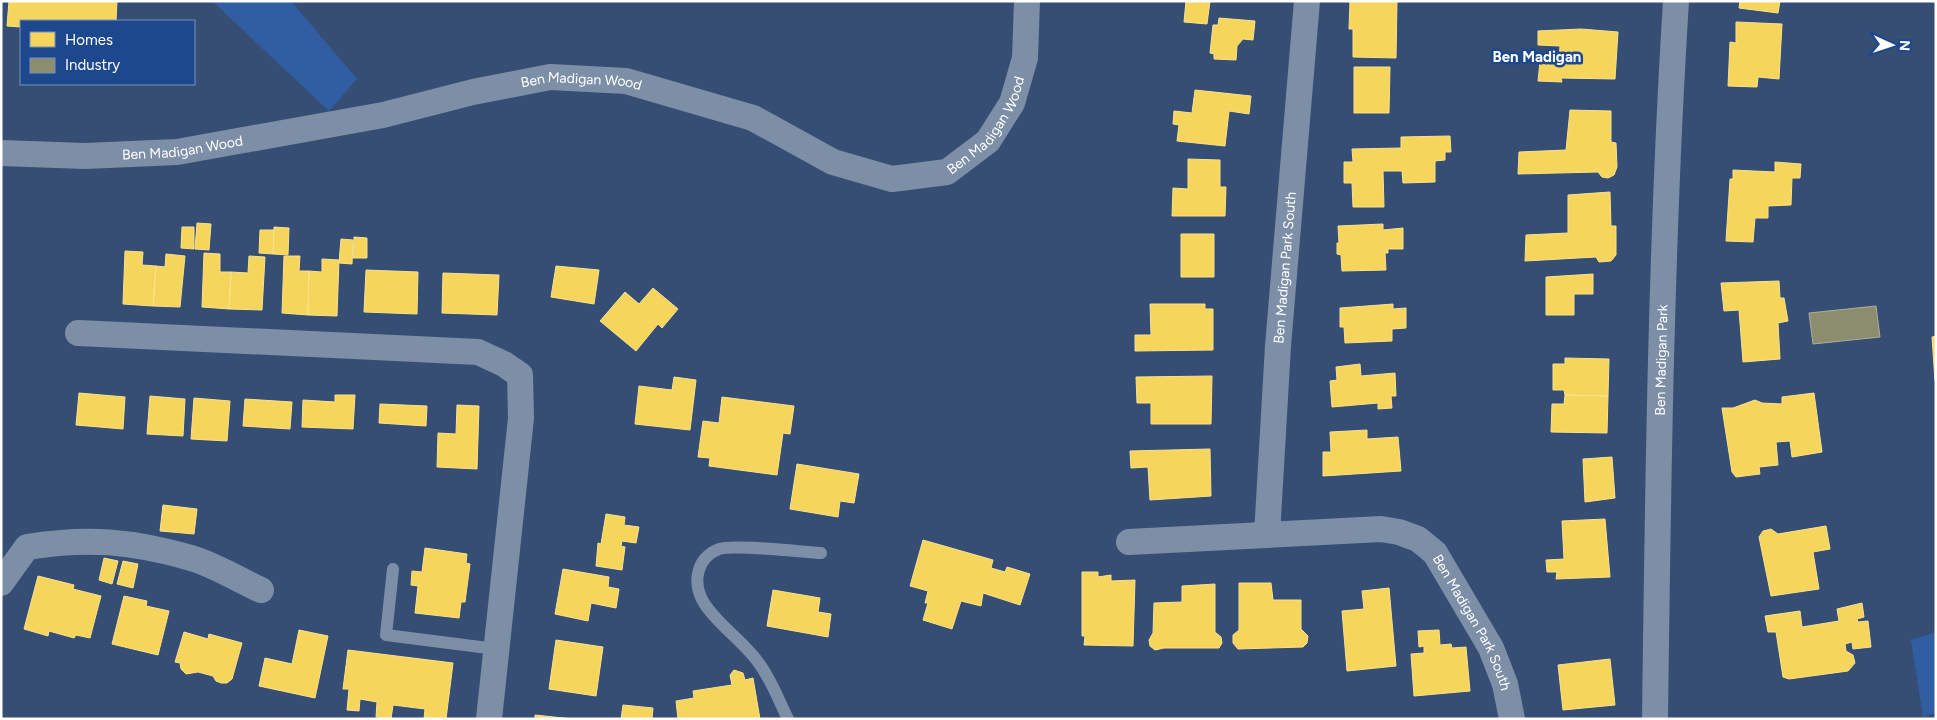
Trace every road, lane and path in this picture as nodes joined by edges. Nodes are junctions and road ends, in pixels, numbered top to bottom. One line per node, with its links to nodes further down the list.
1 (1027, 1): 4 (street, Ben Madigan Wood)
2 (1306, 1): 6 (street, Ben Madigan Park South)
3 (1676, 1): 16 (street, Ben Madigan Park)
4 (1, 153)
5 (78, 333): 12 (street)
6 (1267, 535): 7 (street, Ben Madigan Park South); 15 (street, Ben Madigan Park South)
7 (1130, 542)
8 (821, 553): 14 (lane)
9 (393, 569): 12 (lane)
10 (1, 583): 11 (street)
11 (261, 590)
12 (496, 650): 13 (street)
13 (489, 719)
14 (788, 719)
15 (1512, 719)
16 (1655, 719)

